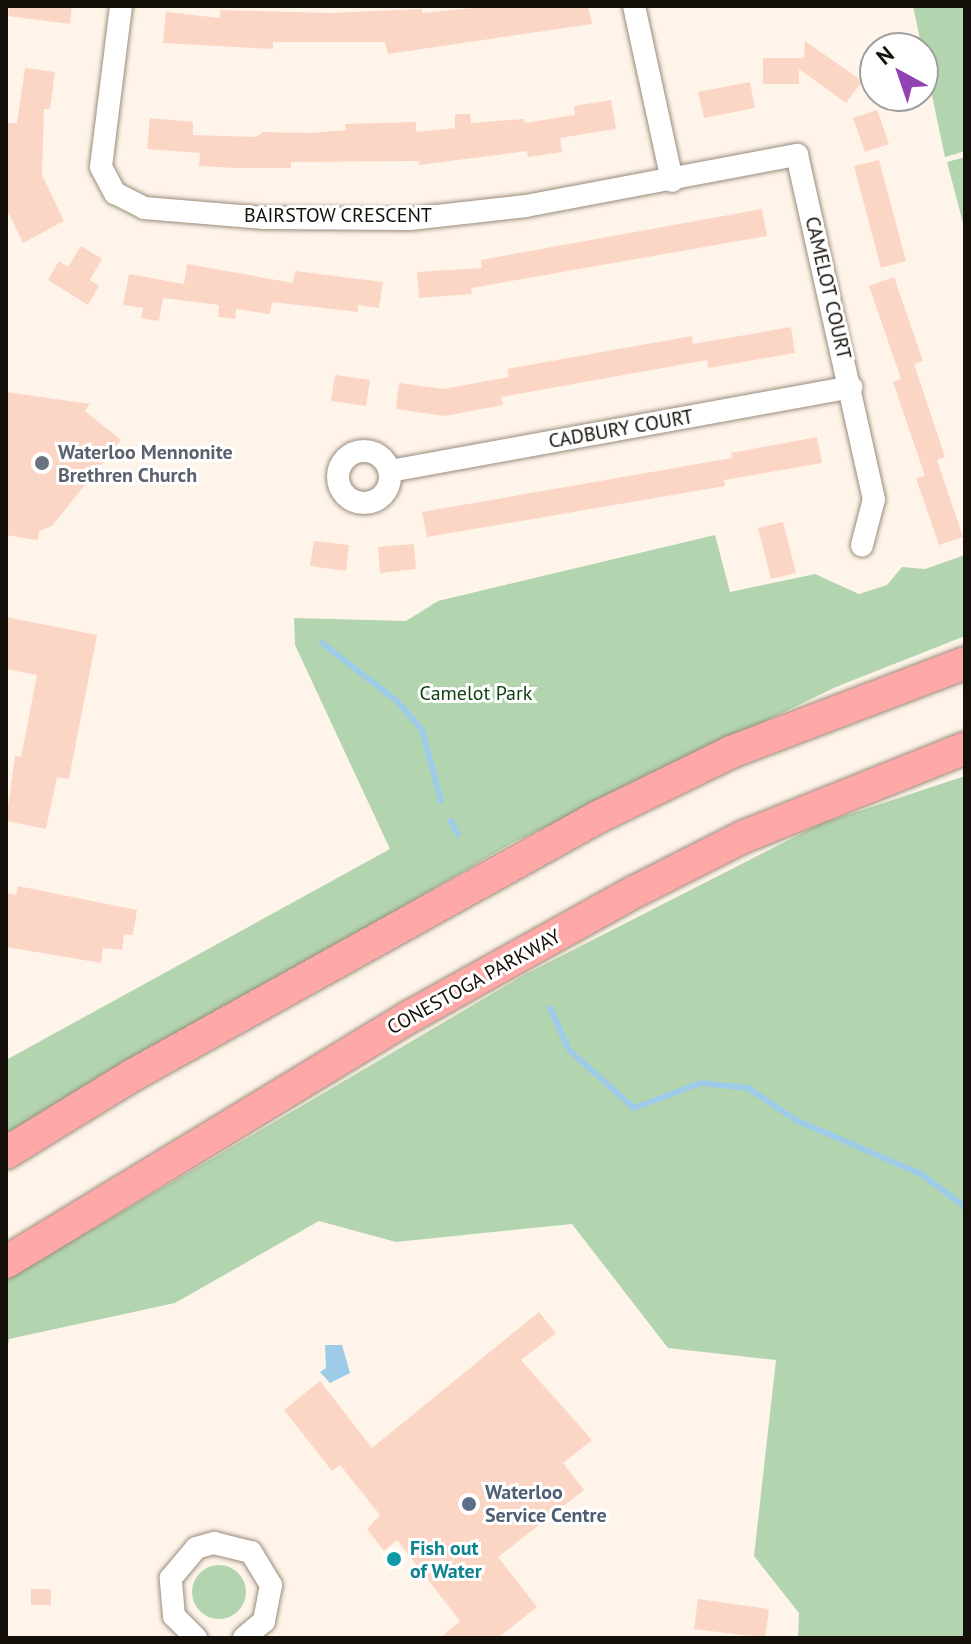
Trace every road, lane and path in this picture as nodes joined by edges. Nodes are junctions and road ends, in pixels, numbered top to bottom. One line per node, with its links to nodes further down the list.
1 (121, 6): 3 (street, BAIRSTOW CRESCENT)
2 (634, 6): 3 (street)
3 (672, 181): 4 (street, CAMELOT COURT)
4 (851, 387): 5 (street, CADBURY COURT); 6 (street, CAMELOT COURT)
5 (390, 471)
6 (862, 545)
7 (965, 663): 9 (highway)
8 (965, 748): 10 (highway, CONESTOGA PARKWAY)
9 (6, 1153)
10 (6, 1262)
11 (188, 1636): 12 (street)
12 (244, 1638)

